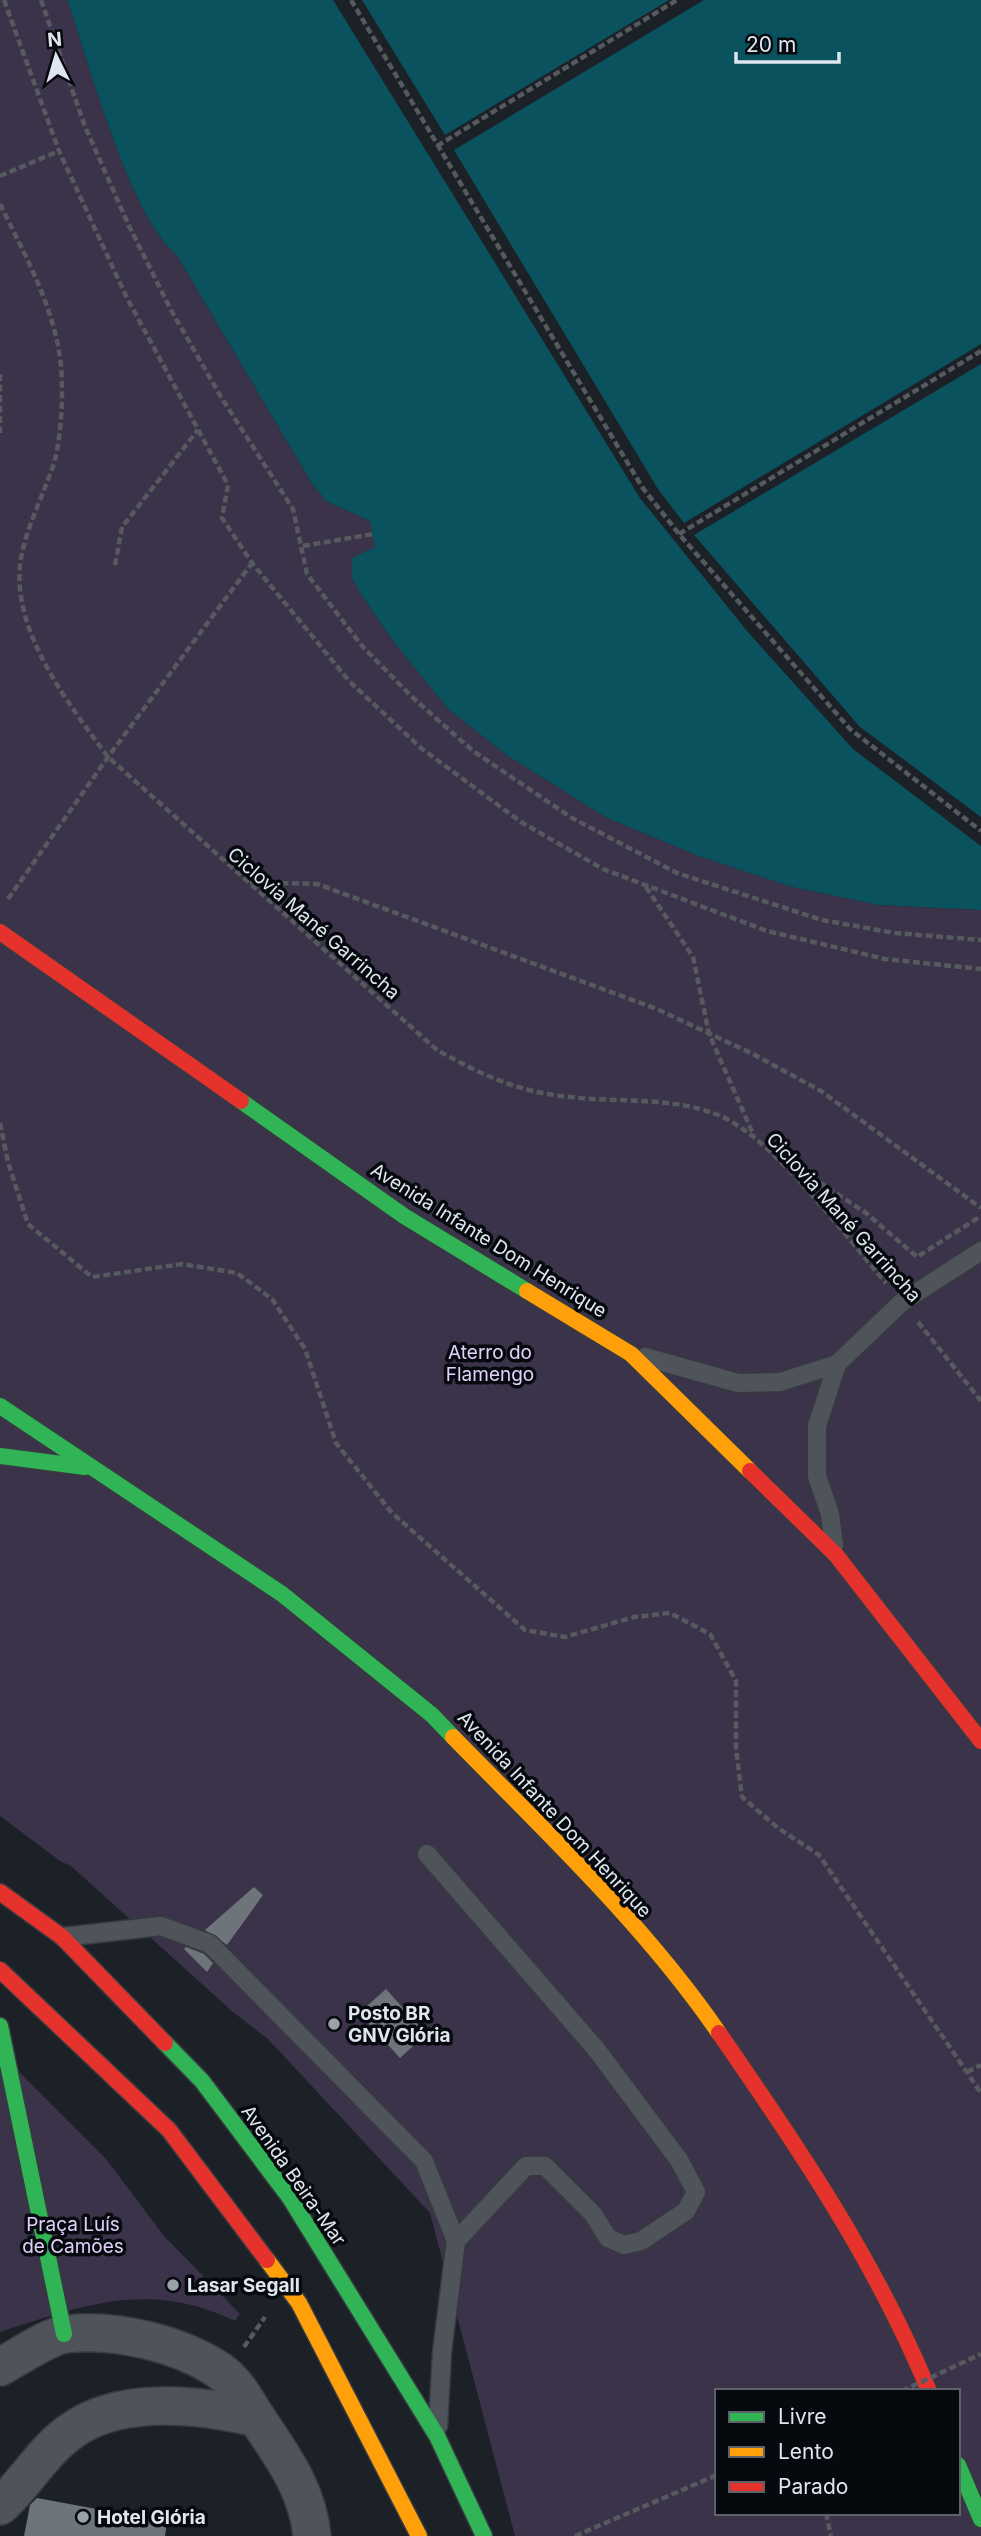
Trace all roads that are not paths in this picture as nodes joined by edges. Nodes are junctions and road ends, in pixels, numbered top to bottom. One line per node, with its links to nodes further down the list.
1 (0, 932): 5 (main road, Avenida Infante Dom Henrique)
2 (981, 1251): 4 (lane)
3 (981, 1267): 4 (lane)
4 (952, 1268): 6 (lane)
5 (631, 1354): 6 (lane); 10 (main road, Avenida Infante Dom Henrique)
6 (837, 1364): 10 (lane)
7 (0, 1406): 9 (main road, Avenida Infante Dom Henrique)
8 (0, 1456): 9 (main road)
9 (97, 1469): 20 (main road, Avenida Infante Dom Henrique)
10 (836, 1555): 11 (main road, Avenida Infante Dom Henrique)
11 (981, 1741)
12 (426, 1854): 17 (lane)
13 (0, 1892): 14 (main road, Avenida Beira-Mar)
14 (62, 1937): 17 (lane); 22 (main road, Avenida Beira-Mar)
15 (0, 1970): 27 (main road)
16 (0, 2026): 18 (main road)
17 (456, 2241): 22 (lane)
18 (64, 2333): 19 (street); 21 (street)
19 (0, 2367)
20 (928, 2389)
21 (257, 2418): 24 (street); 26 (street)
22 (437, 2436): 28 (main road, Avenida Beira-Mar)
23 (960, 2470): 25 (main road)
24 (0, 2506)
25 (981, 2519)
26 (312, 2536)
27 (419, 2536)
28 (484, 2536)

